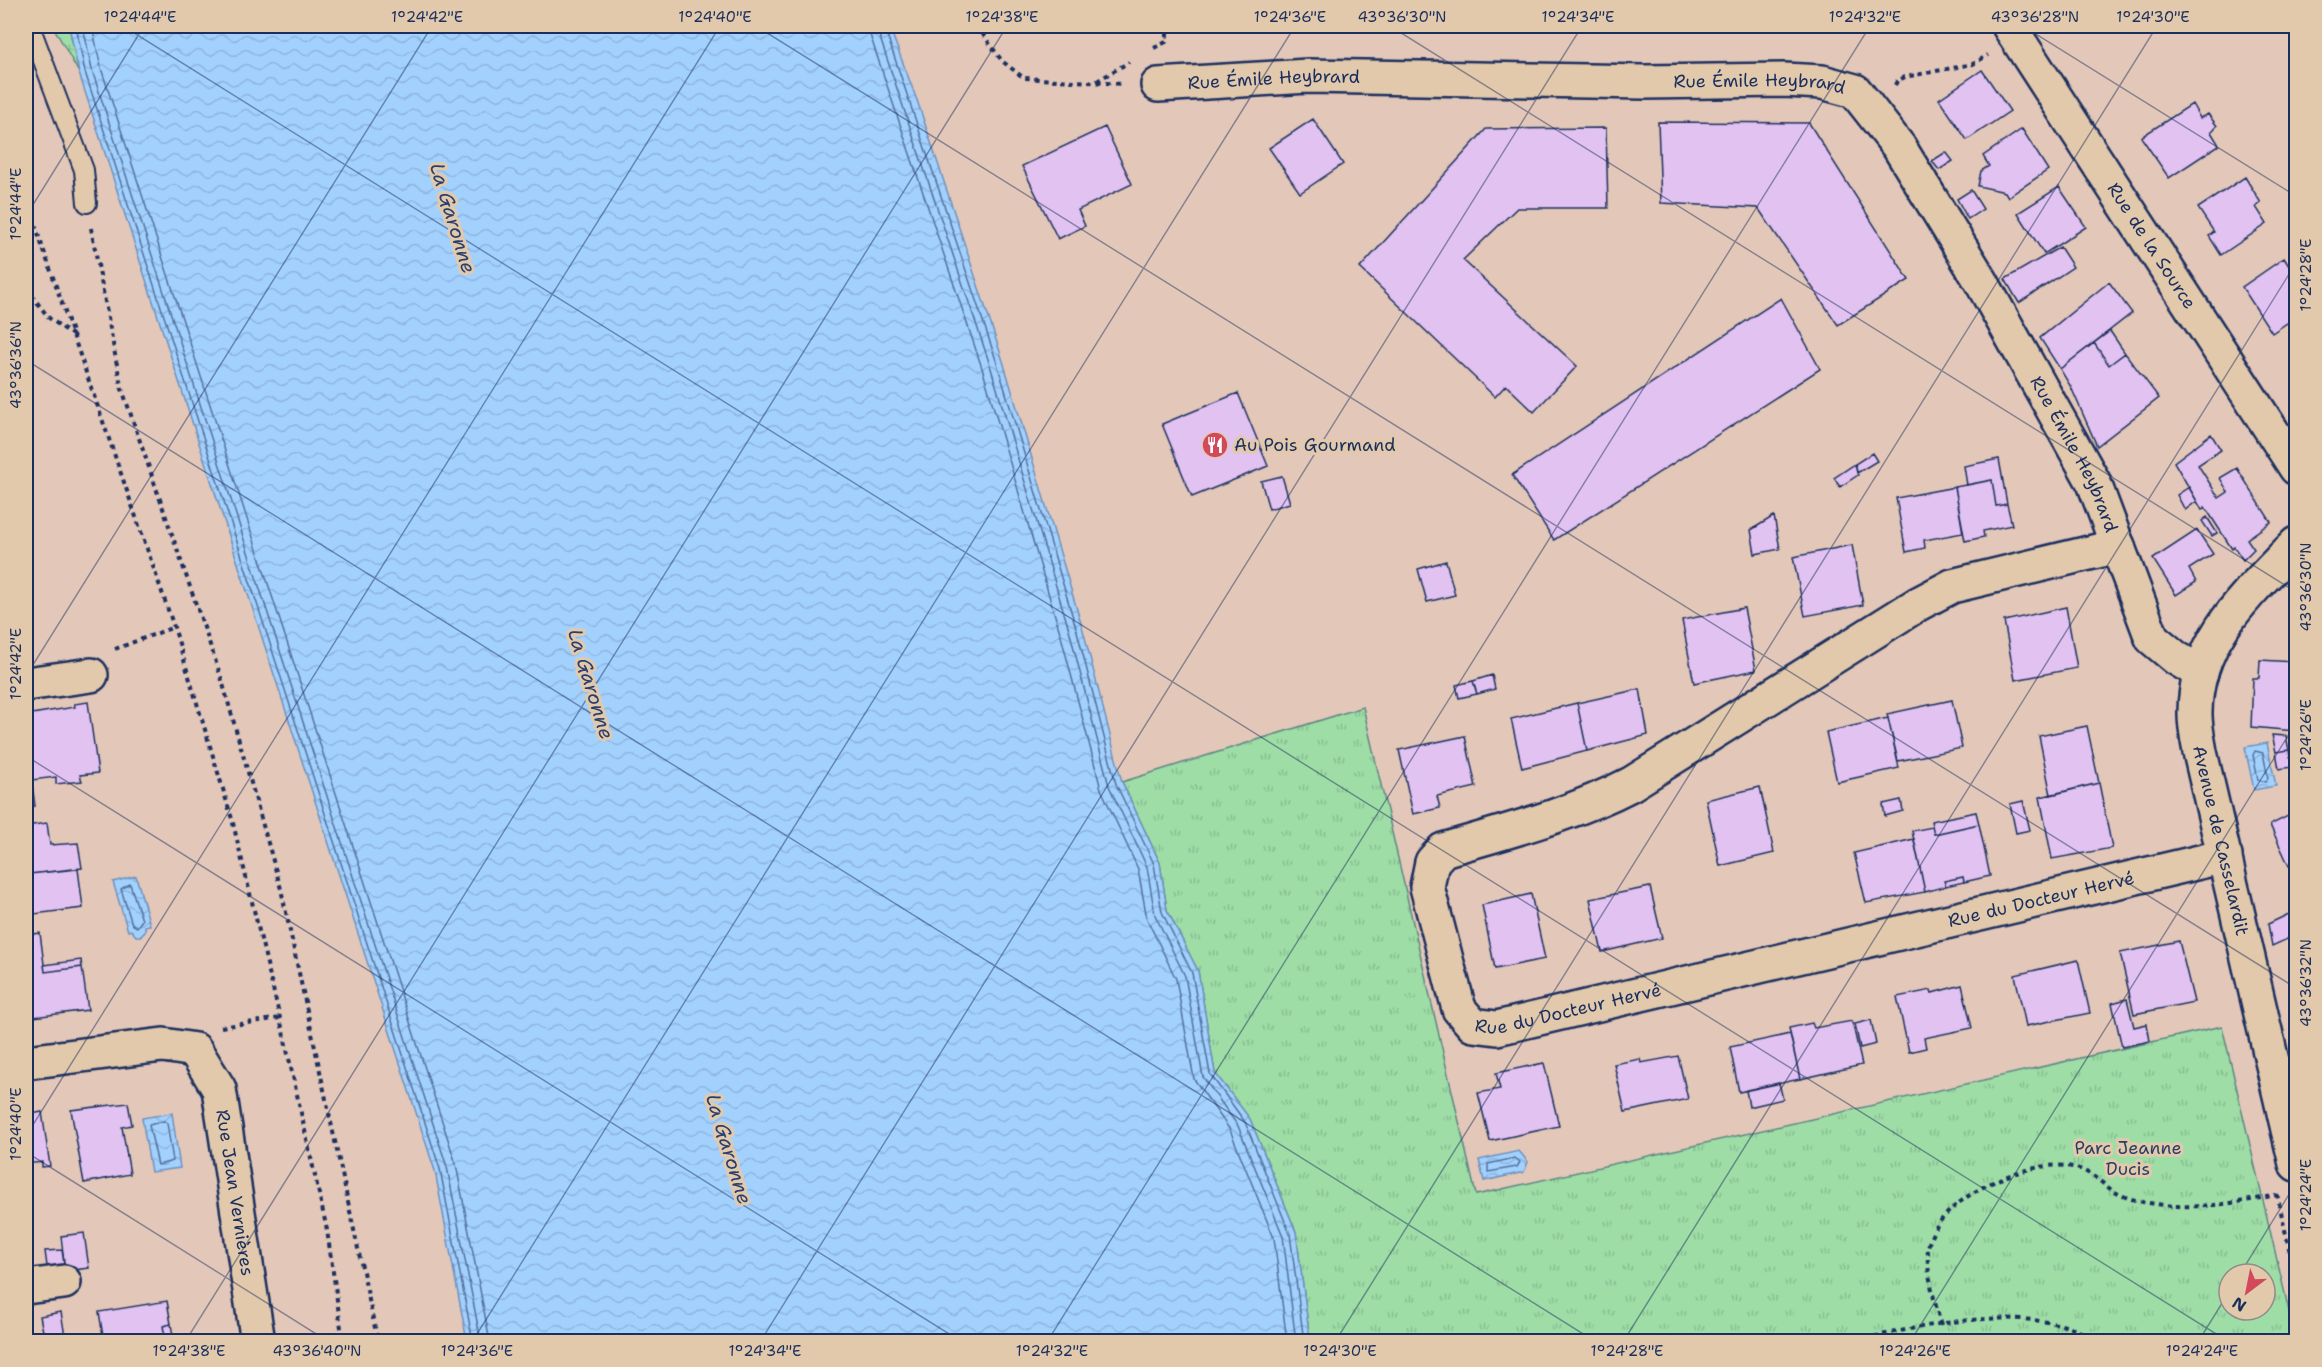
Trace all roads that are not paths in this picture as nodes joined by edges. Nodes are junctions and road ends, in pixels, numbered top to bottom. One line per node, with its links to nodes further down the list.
1 (30, 26): 4 (lane)
2 (2011, 30): 5 (street, Rue de la Source)
3 (1158, 86): 7 (street, Rue Émile Heybrard)
4 (87, 203)
5 (2296, 468)
6 (2296, 544): 8 (street, Avenue de Casselardit)
7 (2118, 546): 8 (street, Rue Émile Heybrard); 11 (street, Rue du Docteur Hervé)
8 (2201, 672): 11 (street, Avenue de Casselardit)
9 (91, 675): 10 (street)
10 (26, 684)
11 (2224, 856): 13 (street, Avenue de Casselardit)
12 (26, 1062): 16 (street, Rue Jean Vernières)
13 (2296, 1164)
14 (64, 1282): 15 (street)
15 (26, 1287)
16 (258, 1341)

